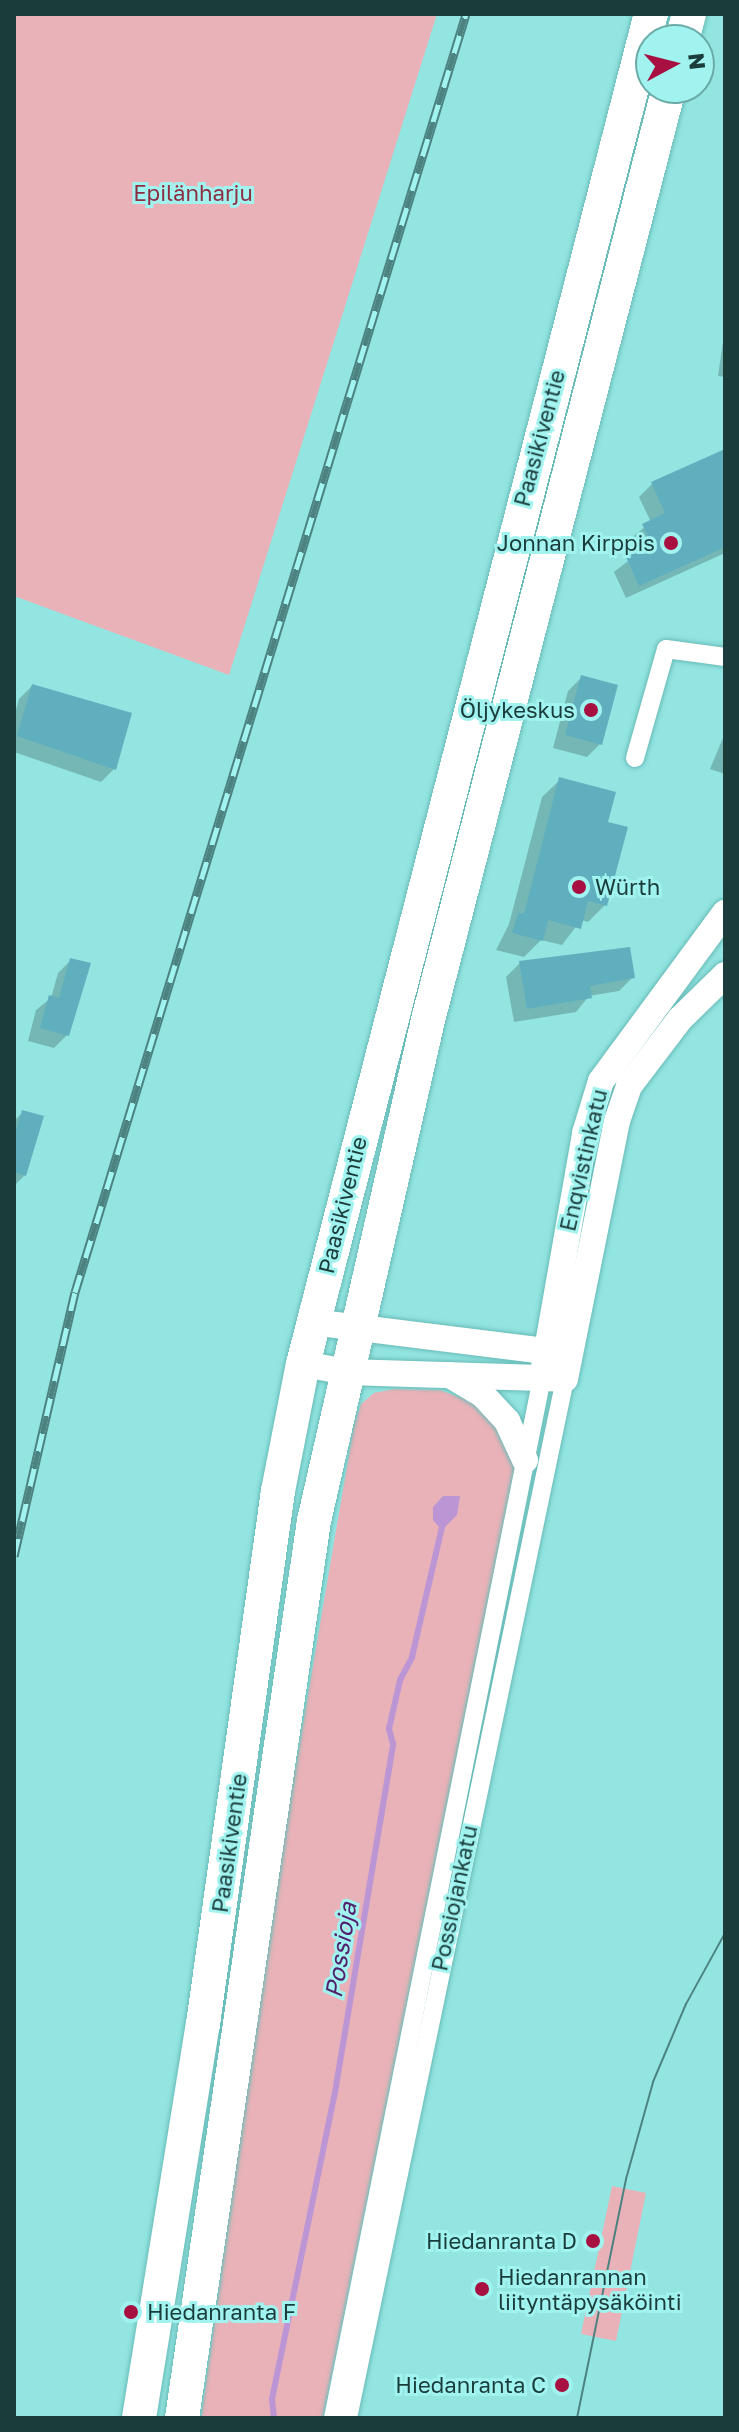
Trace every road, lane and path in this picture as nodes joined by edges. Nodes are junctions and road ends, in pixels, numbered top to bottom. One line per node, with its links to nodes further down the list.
1 (651, 14): 7 (highway, Paasikiventie)
2 (665, 104): 8 (highway, Paasikiventie)
3 (725, 657): 4 (street)
4 (635, 758)
5 (725, 913): 10 (main road, Enqvistinkatu)
6 (725, 975): 10 (main road, Enqvistinkatu)
7 (312, 1322): 8 (main road); 9 (highway, Paasikiventie)
8 (358, 1330): 10 (main road); 11 (highway, Paasikiventie)
9 (303, 1364): 11 (main road); 14 (highway, Paasikiventie)
10 (555, 1365): 12 (main road); 13 (street, Possiojankatu); 17 (street, Possiojankatu)
11 (347, 1372): 12 (main road); 15 (highway, Paasikiventie)
12 (443, 1372): 13 (main road)
13 (525, 1460): 16 (street, Possiojankatu)
14 (139, 2418)
15 (182, 2418)
16 (333, 2418)
17 (348, 2418)

